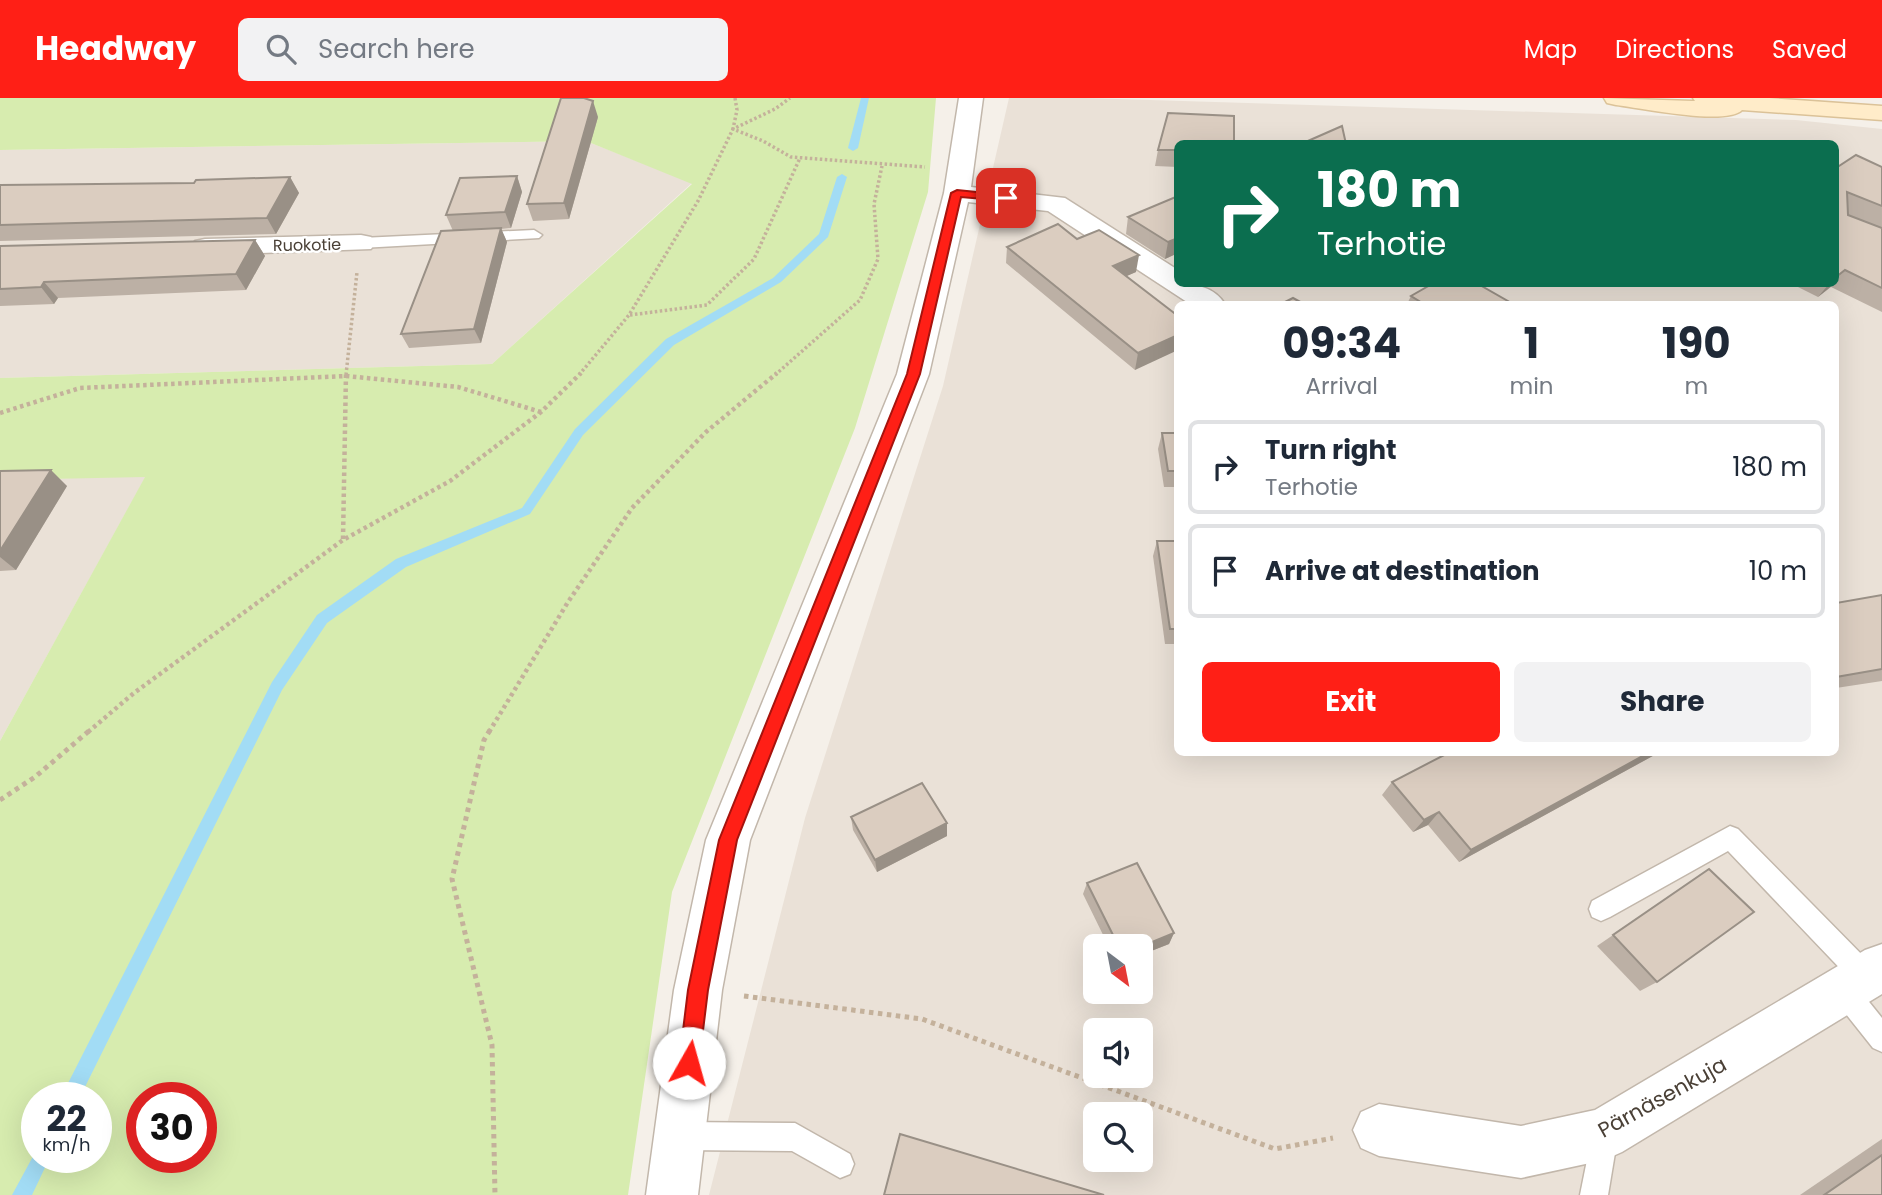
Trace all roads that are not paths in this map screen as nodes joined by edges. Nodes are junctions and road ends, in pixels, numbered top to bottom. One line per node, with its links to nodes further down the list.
1 (971, 98): 6 (street)
2 (1616, 98): 4 (main road)
3 (1705, 98): 4 (main road)
4 (1793, 108): 5 (main road)
5 (1882, 113)
6 (958, 181): 10 (street); 18 (street)
7 (534, 236): 8 (lane)
8 (361, 243): 9 (street, Ruokotie)
9 (181, 248)
10 (1174, 281)
11 (1184, 287): 12 (street)
12 (1205, 301)
13 (1601, 909): 14 (lane)
14 (1871, 974): 15 (lane); 17 (street, Pärnäsenkuja)
15 (1882, 1039)
16 (1379, 1130): 17 (street, Pärnäsenkuja)
17 (1604, 1134): 21 (lane)
18 (680, 1136): 19 (lane); 20 (street)
19 (840, 1164)
20 (672, 1195)
21 (1594, 1195)

